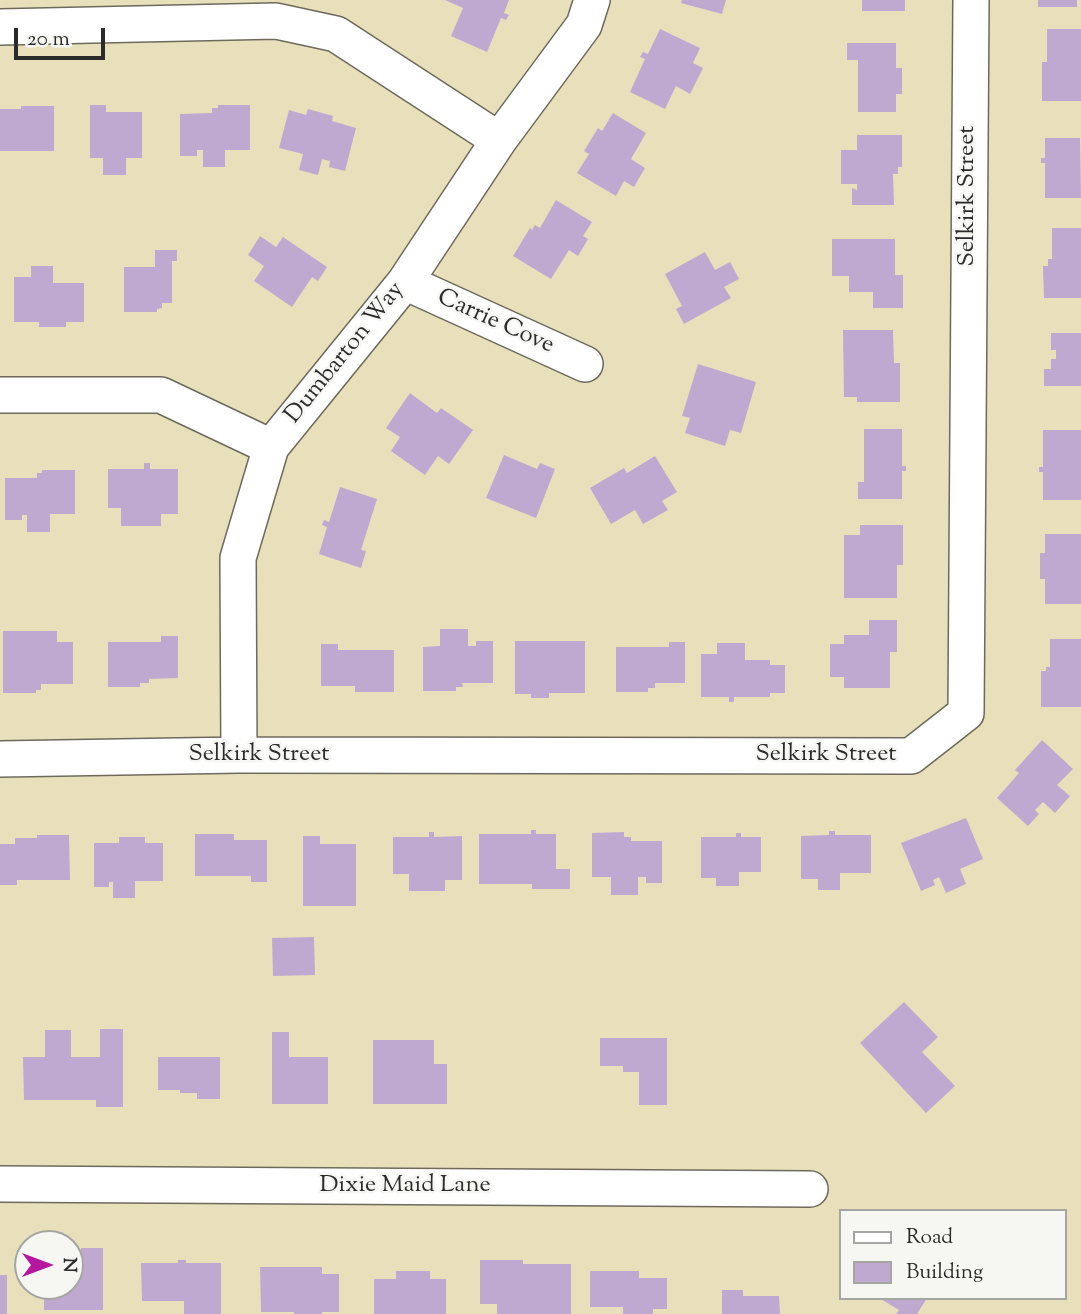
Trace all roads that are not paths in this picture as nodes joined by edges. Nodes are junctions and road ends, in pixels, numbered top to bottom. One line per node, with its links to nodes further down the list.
1 (592, 0): 4 (street, Dumbarton Way)
2 (971, 0): 9 (street, Selkirk Street)
3 (0, 27): 4 (street)
4 (499, 140): 5 (street, Dumbarton Way)
5 (405, 282): 6 (street, Carrie Cove); 8 (street, Dumbarton Way)
6 (585, 364)
7 (0, 395): 8 (street)
8 (271, 447): 9 (street, Dumbarton Way)
9 (239, 755): 10 (street, Selkirk Street)
10 (0, 759)
11 (0, 1184): 12 (street, Dixie Maid Lane)
12 (810, 1189)

